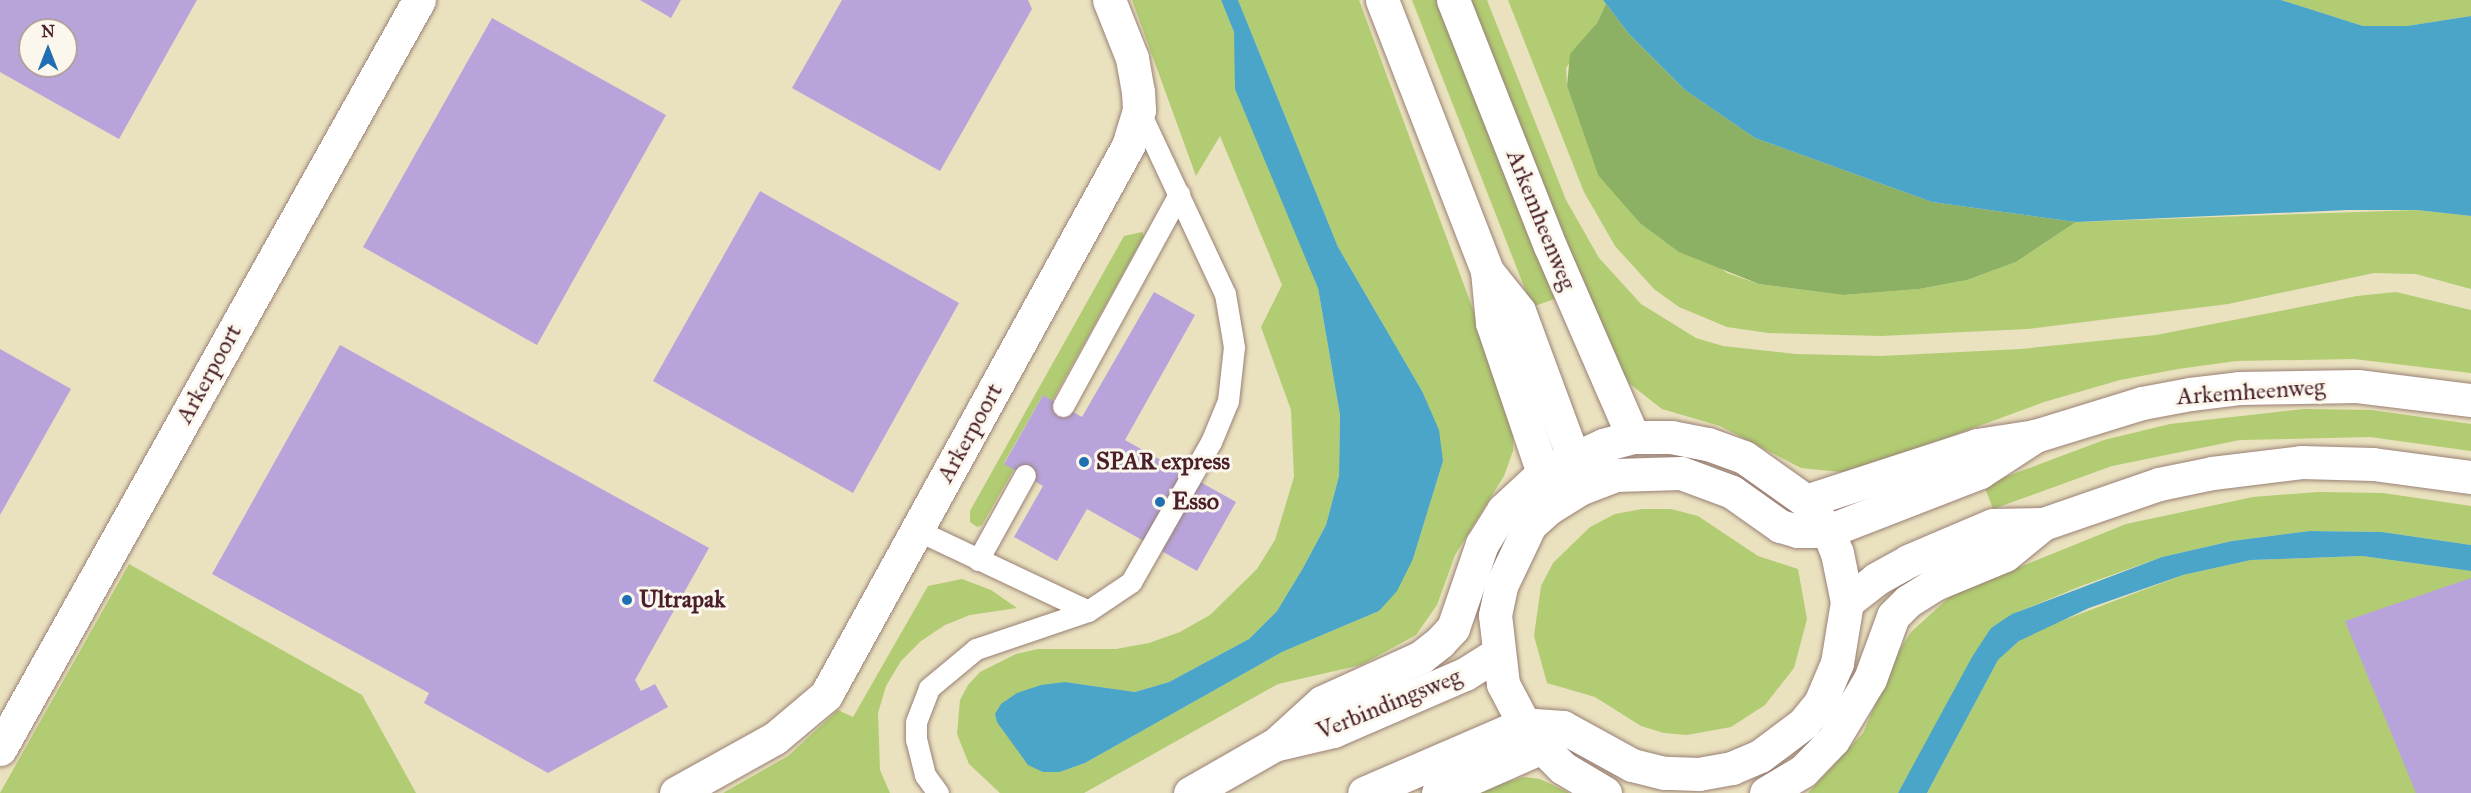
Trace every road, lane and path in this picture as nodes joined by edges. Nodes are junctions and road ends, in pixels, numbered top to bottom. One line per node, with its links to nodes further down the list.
1 (419, 0): 27 (main road, Arkerpoort)
2 (1109, 0): 5 (main road, Arkerpoort)
3 (1382, 0): 7 (main road)
4 (1453, 0): 11 (main road, Arkemheenweg)
5 (1139, 110): 6 (lane); 19 (main road, Arkerpoort)
6 (1179, 194): 9 (lane); 23 (lane)
7 (1487, 271): 12 (main road); 13 (main road)
8 (2471, 400): 10 (main road, Arkemheenweg)
9 (1063, 406)
10 (2035, 436): 17 (main road, Arkemheenweg); 20 (main road, Arkemheenweg)
11 (1633, 437): 12 (main road); 17 (main road)
12 (1573, 457): 13 (main road); 16 (main road)
13 (1543, 473): 26 (main road, Verbindingsweg)
14 (1025, 476): 21 (lane)
15 (2471, 477): 18 (main road)
16 (1579, 489): 20 (main road); 24 (main road)
17 (1806, 501): 20 (main road)
18 (2043, 524): 22 (main road); 35 (main road)
19 (917, 530): 21 (lane); 29 (main road, Arkerpoort)
20 (1828, 531): 22 (main road)
21 (978, 560): 23 (lane)
22 (1847, 602): 28 (main road)
23 (1088, 610): 30 (lane)
24 (1497, 654): 25 (main road); 26 (main road, Verbindingsweg)
25 (1533, 736): 28 (main road); 32 (main road); 33 (main road); 34 (main road)
26 (1276, 744): 31 (main road, Verbindingsweg)
27 (0, 749)
28 (1761, 756): 35 (main road)
29 (675, 793)
30 (938, 793)
31 (1190, 793)
32 (1364, 793)
33 (1438, 793)
34 (1605, 793)
35 (1766, 793)

